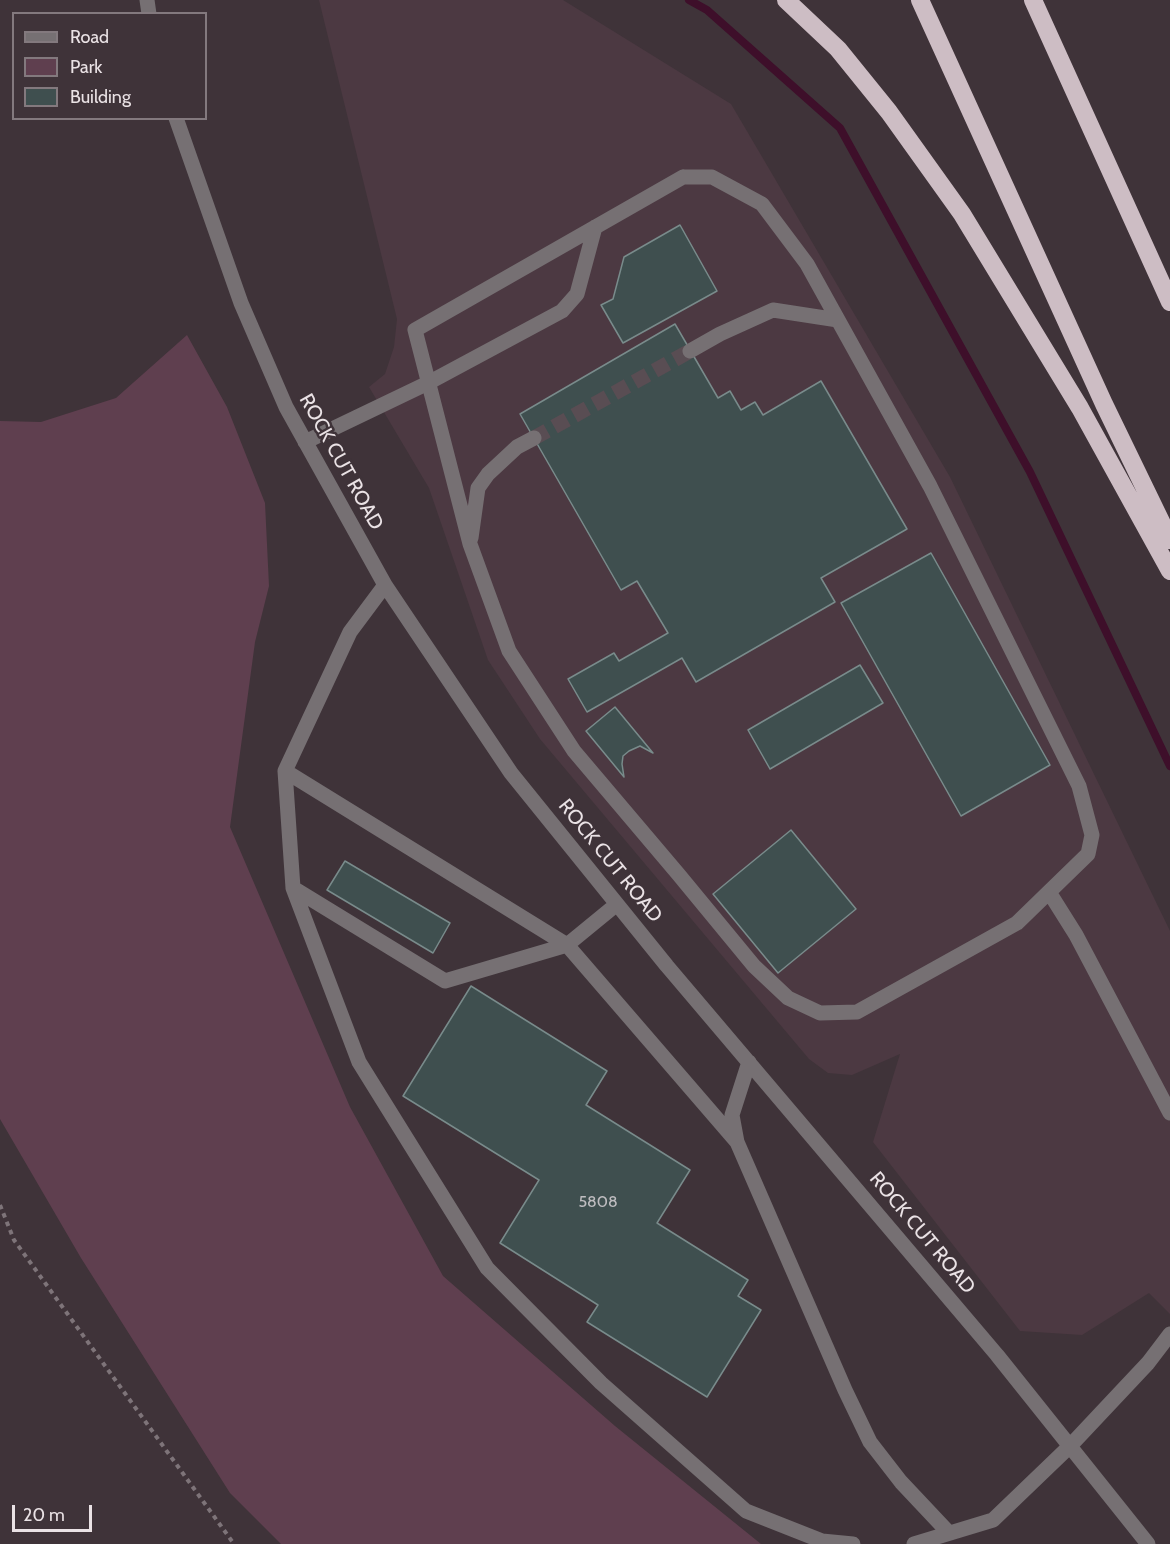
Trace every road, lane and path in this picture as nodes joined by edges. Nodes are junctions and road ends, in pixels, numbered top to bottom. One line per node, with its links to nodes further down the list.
1 (786, 0): 14 (highway)
2 (920, 0): 12 (highway)
3 (1033, 0): 6 (highway)
4 (177, 120): 11 (street, ROCK CUT ROAD)
5 (595, 227): 7 (street); 9 (street); 9 (street)
6 (1170, 302)
7 (838, 320): 8 (street); 18 (street)
8 (690, 351)
9 (428, 383): 11 (street); 13 (street)
10 (534, 438): 13 (street)
11 (306, 442): 15 (street, ROCK CUT ROAD)
12 (1170, 540)
13 (471, 544): 18 (street)
14 (1170, 572)
15 (385, 585): 16 (street); 19 (street, ROCK CUT ROAD)
16 (285, 771): 17 (street); 20 (street)
17 (292, 888): 20 (street); 29 (street)
18 (1049, 892): 22 (street)
19 (617, 904): 20 (street); 21 (street, ROCK CUT ROAD)
20 (567, 945): 23 (street)
21 (749, 1062): 23 (street); 26 (street, ROCK CUT ROAD)
22 (1170, 1113)
23 (737, 1142): 27 (street)
24 (0, 1205): 28 (path)
25 (1170, 1334): 26 (street)
26 (1070, 1446): 27 (street); 31 (street, ROCK CUT ROAD)
27 (949, 1533): 30 (street)
28 (234, 1544)
29 (853, 1544)
30 (914, 1544)
31 (1148, 1544)

